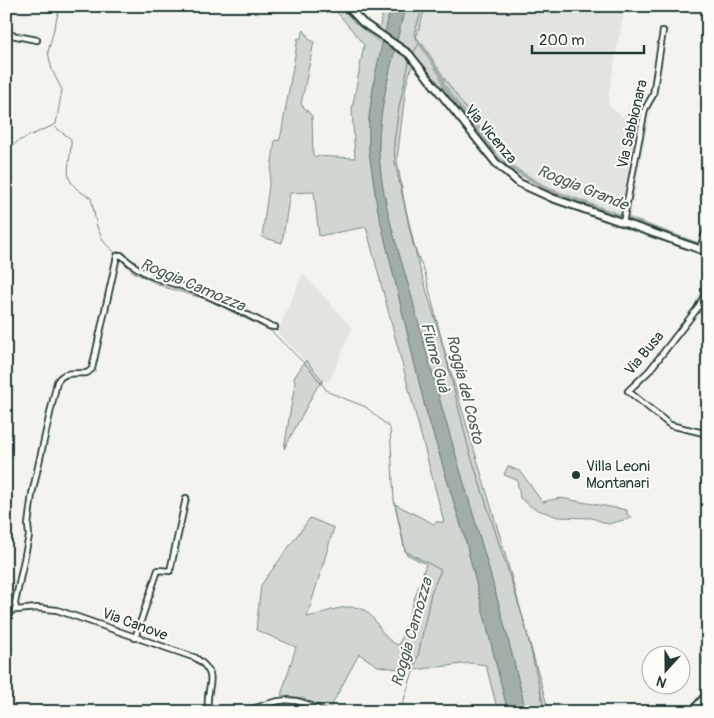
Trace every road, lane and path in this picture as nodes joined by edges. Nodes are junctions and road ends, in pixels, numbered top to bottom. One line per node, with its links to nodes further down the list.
1 (348, 6): 5 (main road, Via Vicenza)
2 (663, 30): 5 (street, Via Sabbionara)
3 (6, 34): 4 (street)
4 (37, 40)
5 (623, 223): 7 (main road, Via Vicenza)
6 (708, 225): 7 (street)
7 (705, 252): 8 (street)
8 (708, 273)
9 (708, 276): 11 (street, Via Busa)
10 (275, 327): 13 (street)
11 (708, 434)
12 (186, 498): 15 (street)
13 (16, 609): 14 (street, Via Canove); 15 (street, Via Canove)
14 (6, 610)
15 (135, 638): 21 (street, Via Canove)
16 (708, 649): 17 (street)
17 (706, 662)
18 (708, 693): 20 (main road)
19 (708, 698): 20 (street)
20 (703, 709)
21 (209, 712)
22 (245, 712): 23 (street)
23 (323, 712)

